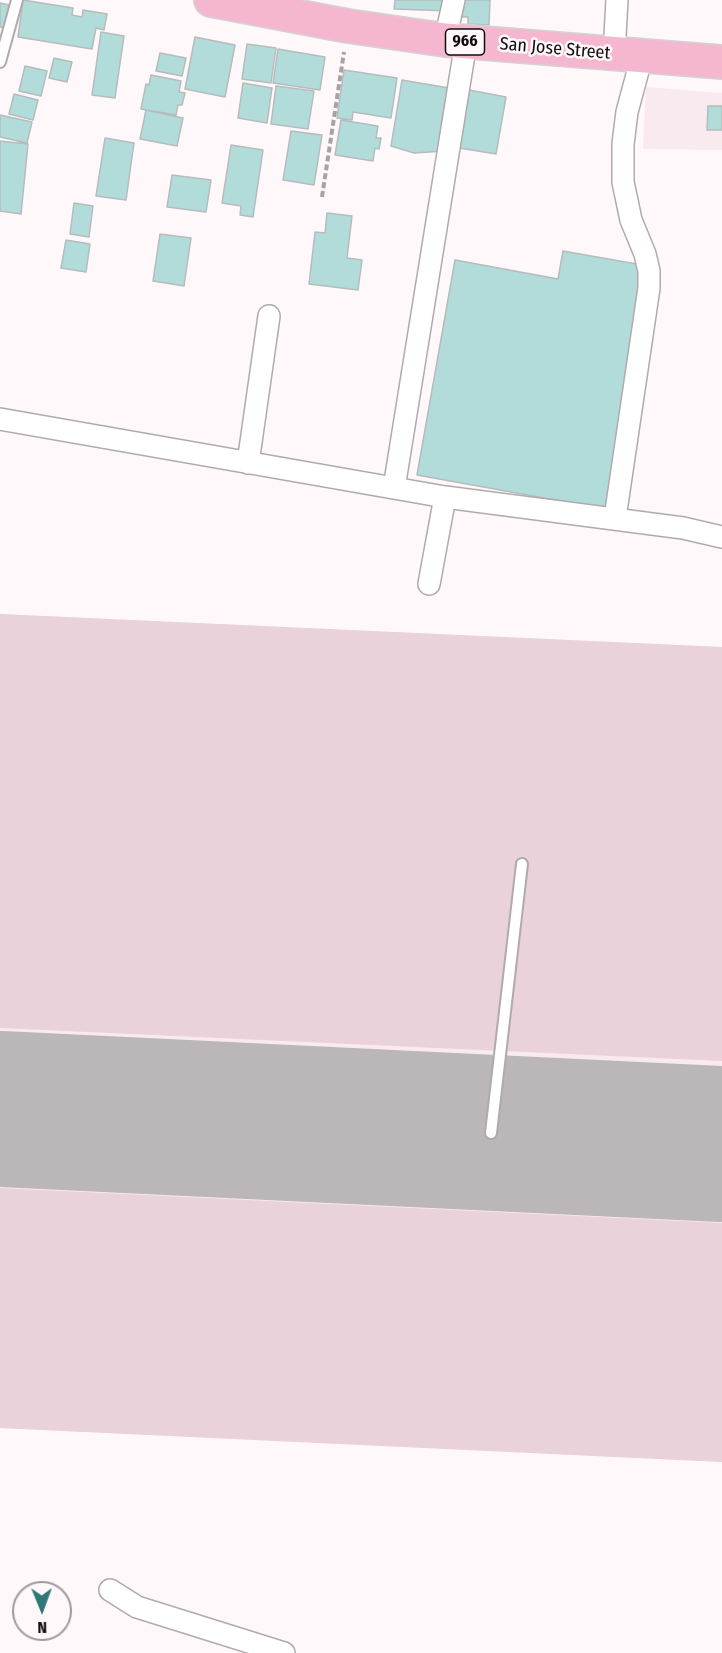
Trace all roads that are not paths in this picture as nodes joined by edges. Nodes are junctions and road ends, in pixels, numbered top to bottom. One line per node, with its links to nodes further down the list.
1 (17, 0): 7 (lane)
2 (211, 0): 5 (main road, San Jose Street / 966)
3 (454, 0): 5 (street)
4 (617, 0): 6 (street)
5 (455, 41): 6 (main road, San Jose Street / 966); 12 (street)
6 (628, 55): 8 (main road, San Jose Street / 966); 14 (street)
7 (0, 62)
8 (722, 62)
9 (269, 316): 11 (street)
10 (0, 419): 11 (street)
11 (248, 463): 12 (street)
12 (394, 488): 13 (street)
13 (445, 496): 14 (street); 16 (street)
14 (615, 518): 15 (street)
15 (722, 537)
16 (429, 584)
17 (522, 864): 18 (lane)
18 (491, 1133)
19 (110, 1590): 20 (street)
20 (284, 1653)

